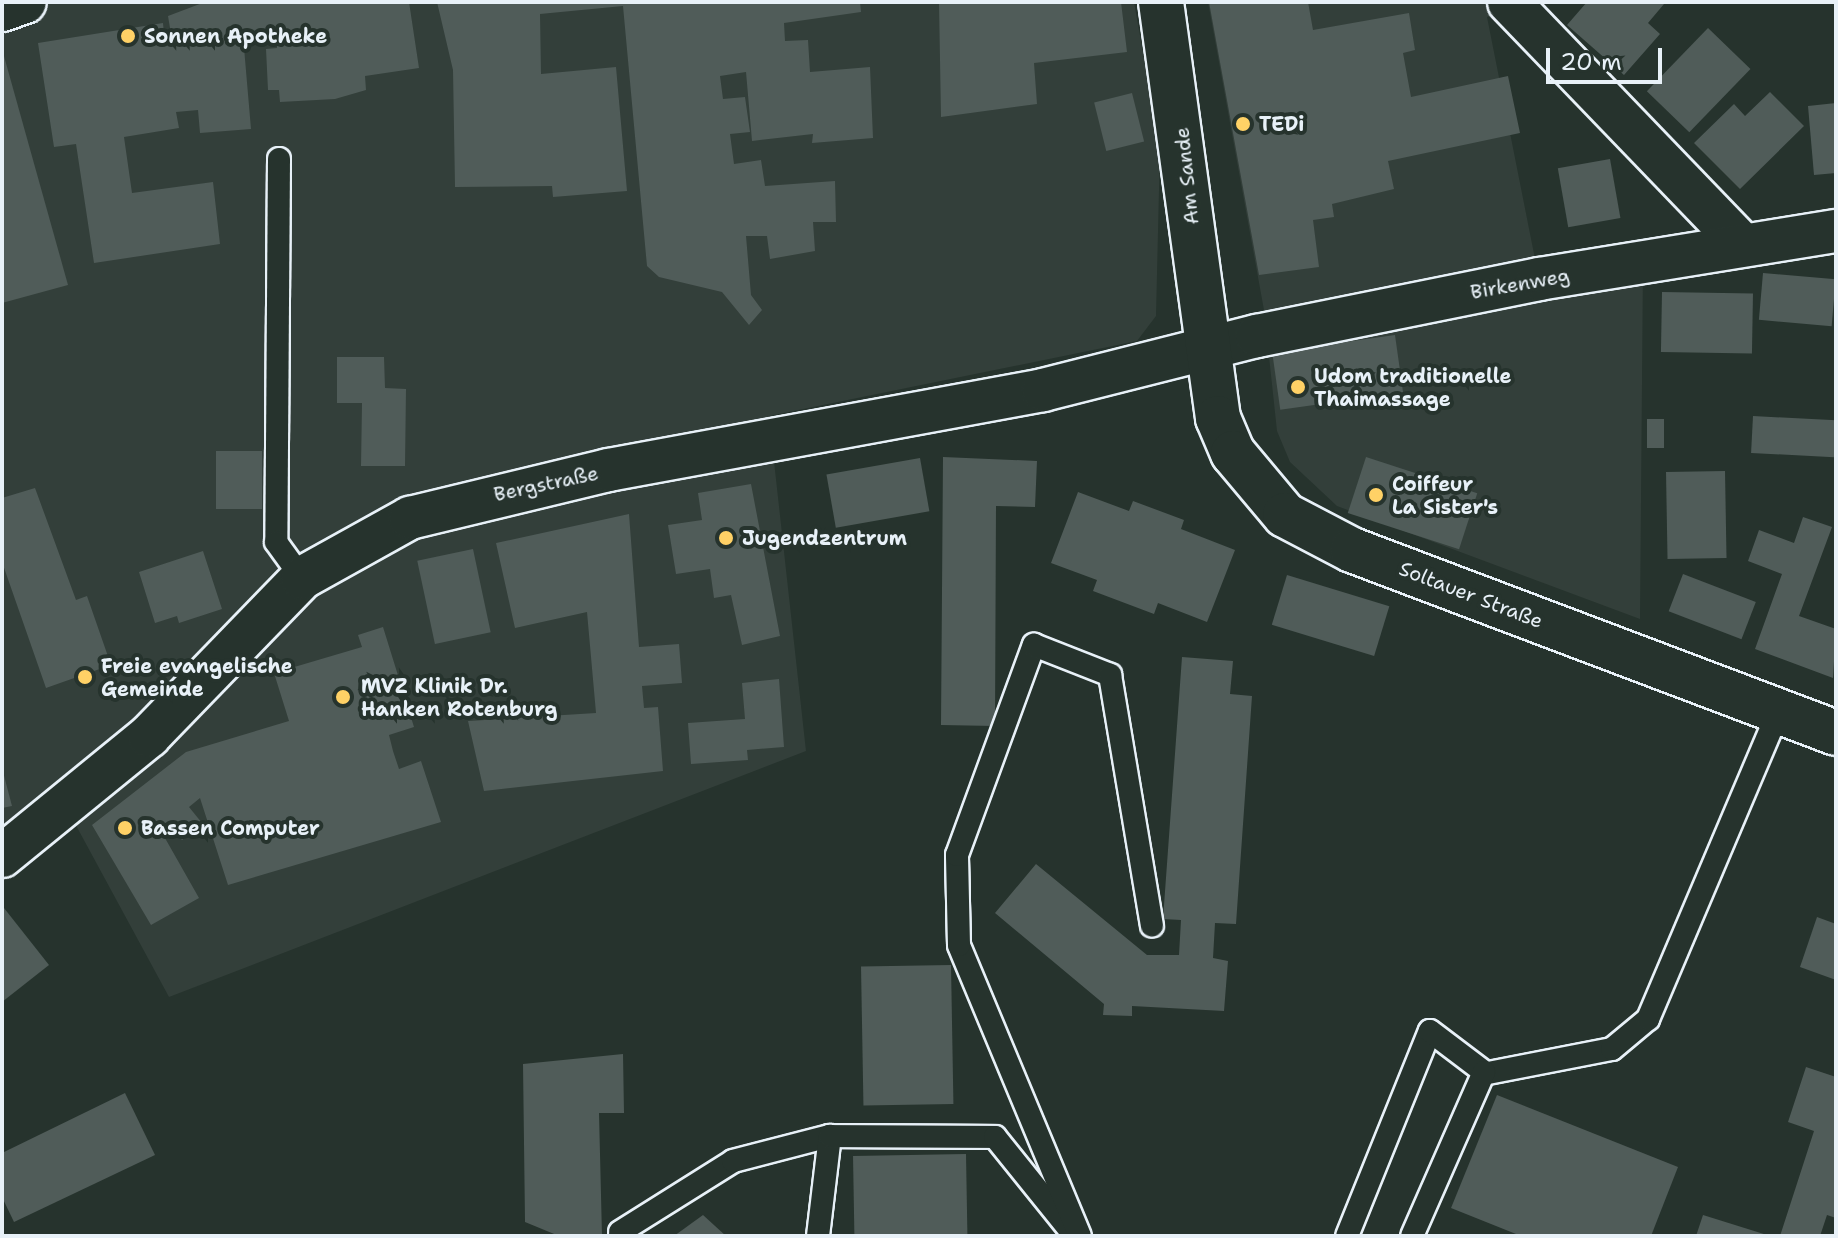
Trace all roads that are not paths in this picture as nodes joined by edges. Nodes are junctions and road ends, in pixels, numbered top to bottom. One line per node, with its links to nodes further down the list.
1 (25, 2): 4 (street)
2 (1161, 2): 8 (main road, Am Sande)
3 (1509, 2): 7 (street)
4 (2, 10)
5 (279, 159): 9 (lane)
6 (1836, 231): 7 (street, Birkenweg)
7 (1743, 245): 8 (street, Birkenweg)
8 (1206, 350): 9 (street, Bergstraße); 10 (main road, Soltauer Straße)
9 (302, 578): 12 (street, Bergstraße)
10 (1778, 712): 11 (main road, Soltauer Straße); 14 (lane)
11 (1836, 733)
12 (2, 856)
13 (1152, 926): 18 (lane)
14 (1483, 1074): 19 (lane); 20 (lane)
15 (830, 1136): 16 (lane); 17 (lane); 18 (lane)
16 (620, 1232)
17 (818, 1236)
18 (1078, 1236)
19 (1347, 1236)
20 (1412, 1236)

